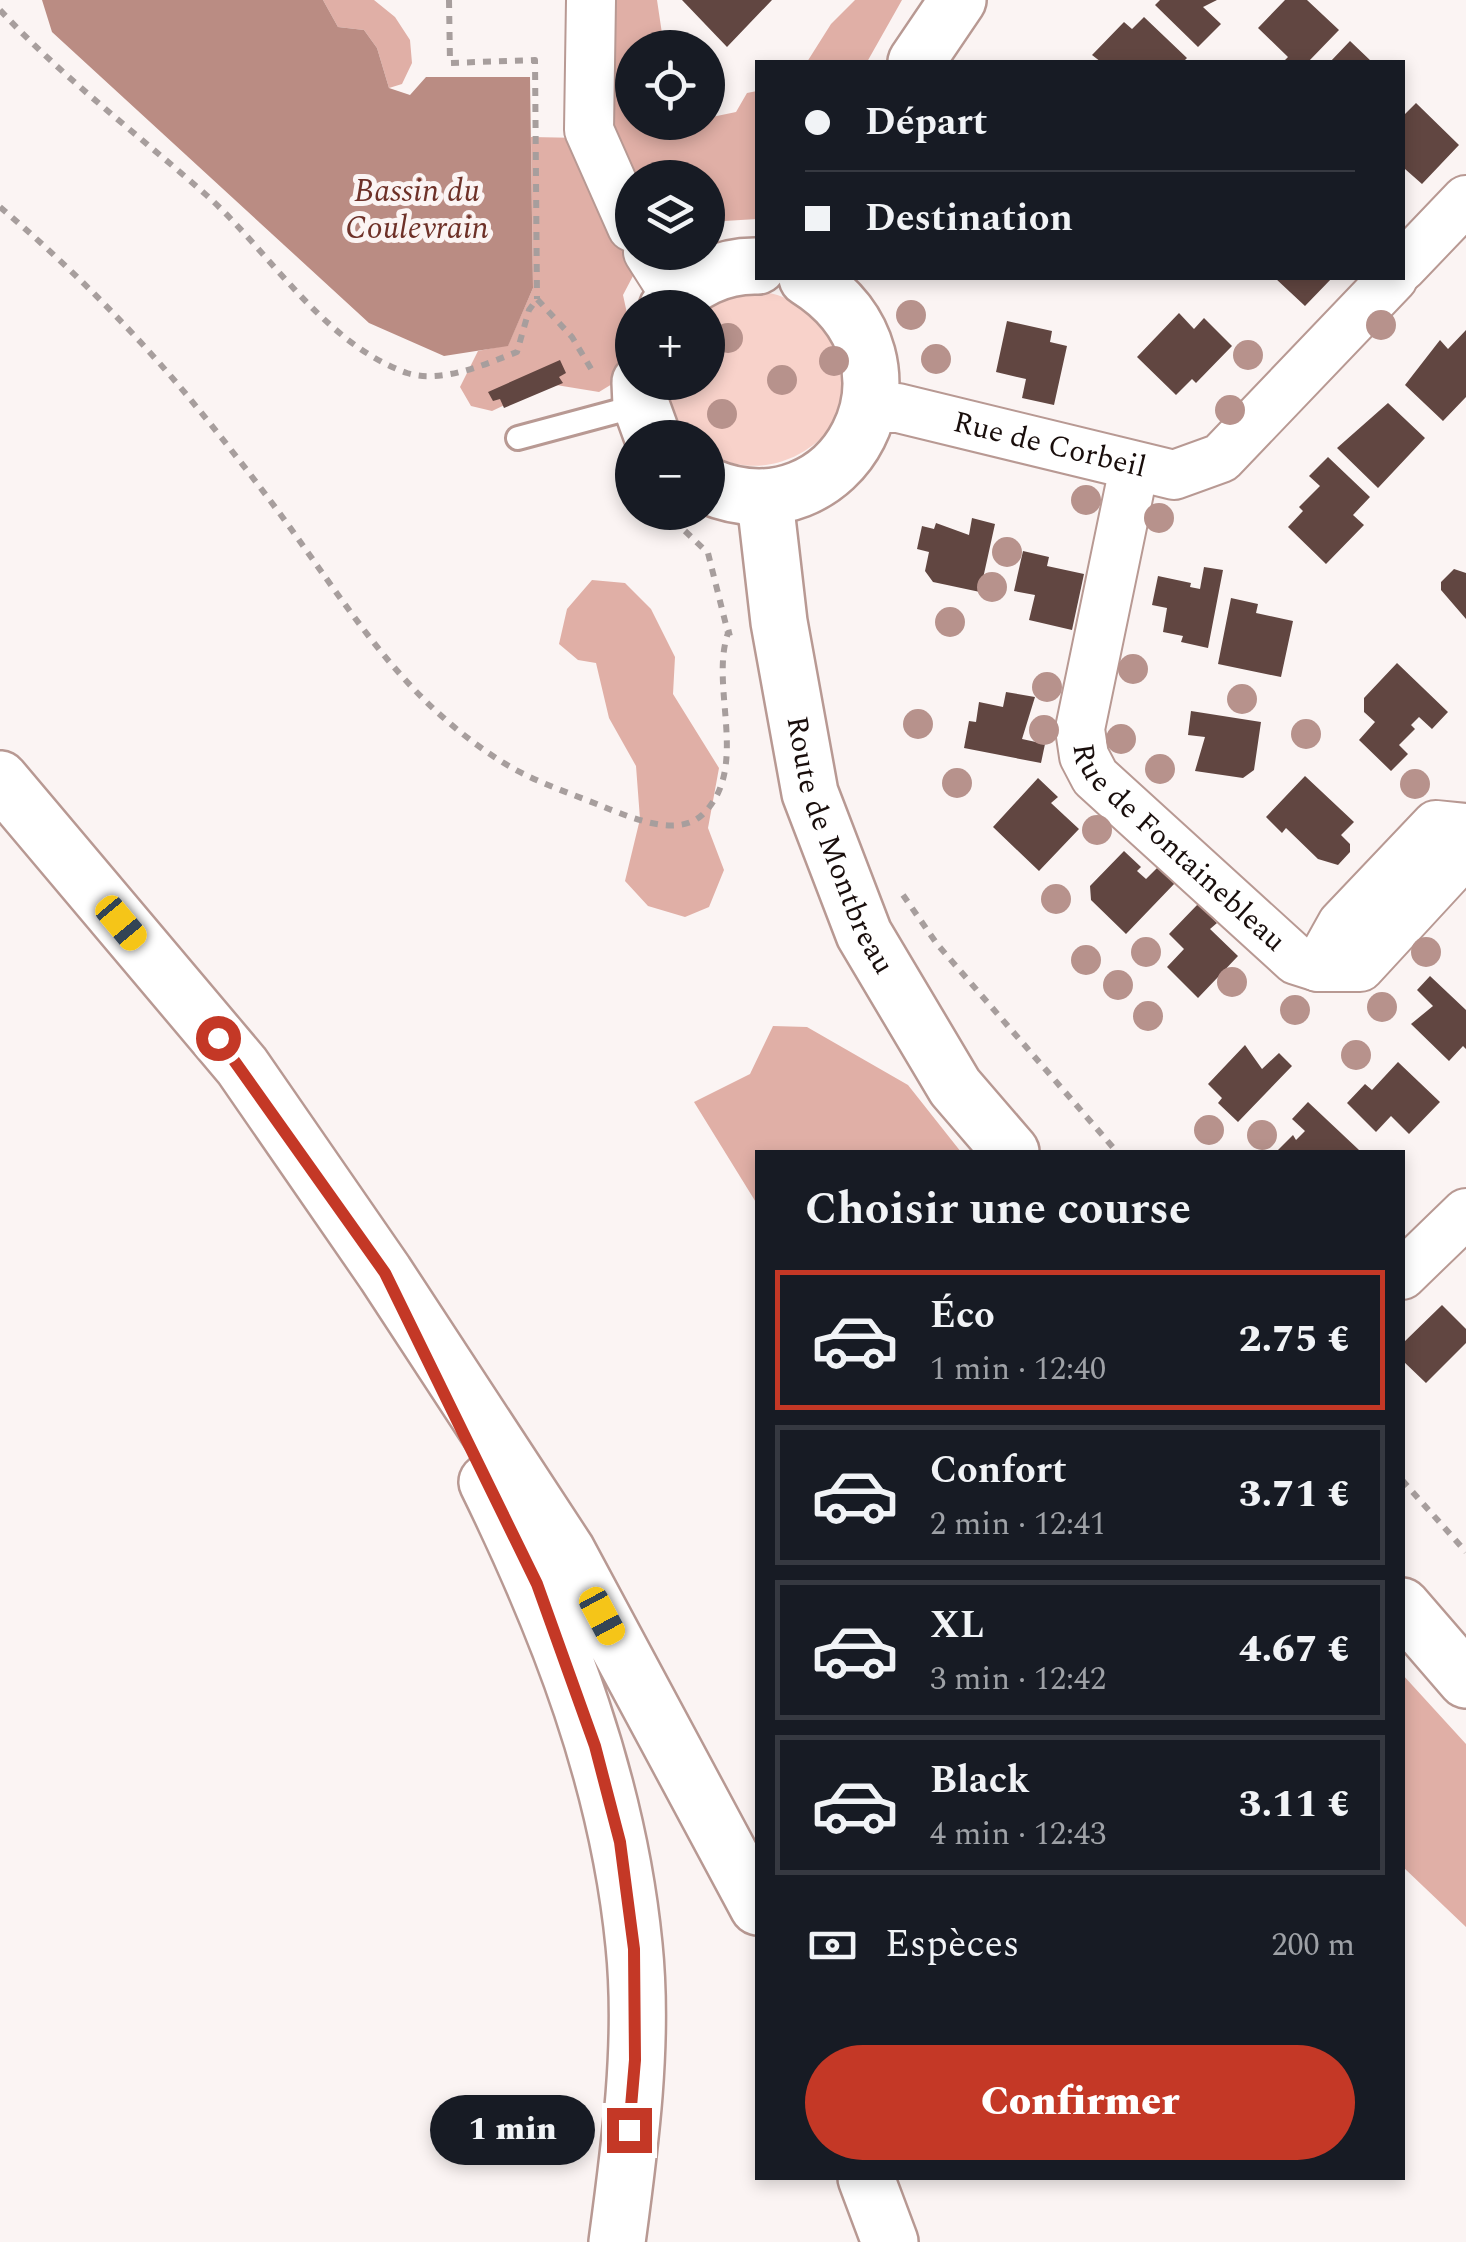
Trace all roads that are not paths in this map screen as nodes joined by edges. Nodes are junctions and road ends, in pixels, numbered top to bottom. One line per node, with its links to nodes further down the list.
1 (591, 0): 4 (street)
2 (958, 0): 3 (main road)
3 (917, 60)
4 (615, 189)
5 (1466, 200): 6 (street, Rue de Corbeil)
6 (1405, 260)
7 (755, 266): 10 (main road)
8 (809, 280): 12 (main road)
9 (1386, 280): 14 (street, Rue de Corbeil)
10 (664, 285)
11 (645, 408): 13 (lane)
12 (869, 408): 14 (street, Rue de Corbeil); 16 (main road)
13 (518, 438)
14 (1134, 468): 20 (street, Rue de Fontainebleau)
15 (725, 494): 16 (main road)
16 (760, 498): 21 (main road, Route de Montbreau)
17 (0, 779): 24 (main road)
18 (1466, 828): 20 (street, Rue de Fontainebleau)
19 (1466, 852): 20 (street, Rue de Fontainebleau)
20 (1318, 968)
21 (1009, 1150)
22 (1466, 1213): 23 (street)
23 (1405, 1272)
24 (385, 1273): 27 (main road); 29 (main road)
25 (1405, 1609): 26 (main road)
26 (1466, 1680)
27 (755, 1901)
28 (867, 2180): 30 (main road)
29 (617, 2242)
30 (890, 2242)

